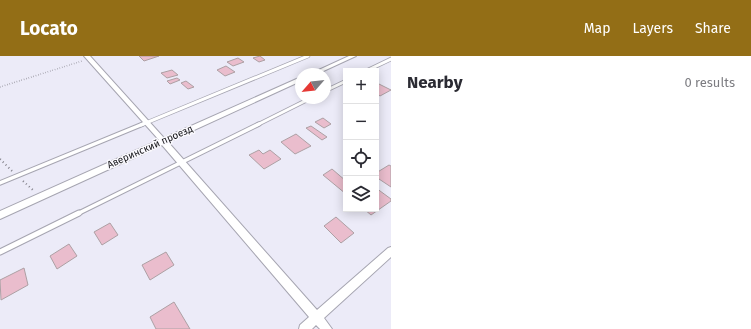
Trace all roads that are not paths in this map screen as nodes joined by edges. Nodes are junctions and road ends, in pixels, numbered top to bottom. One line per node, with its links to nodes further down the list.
1 (308, 56): 11 (lane)
2 (353, 56): 5 (street)
3 (90, 57): 11 (street)
4 (391, 59): 6 (lane)
5 (326, 68)
6 (372, 68)
7 (295, 82): 12 (street, Аверинский проезд)
8 (343, 82): 9 (lane)
9 (331, 88)
10 (299, 104): 13 (lane)
11 (147, 123): 12 (street); 14 (lane)
12 (163, 141): 13 (street); 15 (street, Аверинский проезд)
13 (182, 162): 17 (lane); 18 (street)
14 (0, 183)
15 (0, 215)
16 (391, 251): 18 (street)
17 (0, 252)
18 (317, 318): 19 (street); 20 (street)
19 (304, 329)
20 (327, 329)

